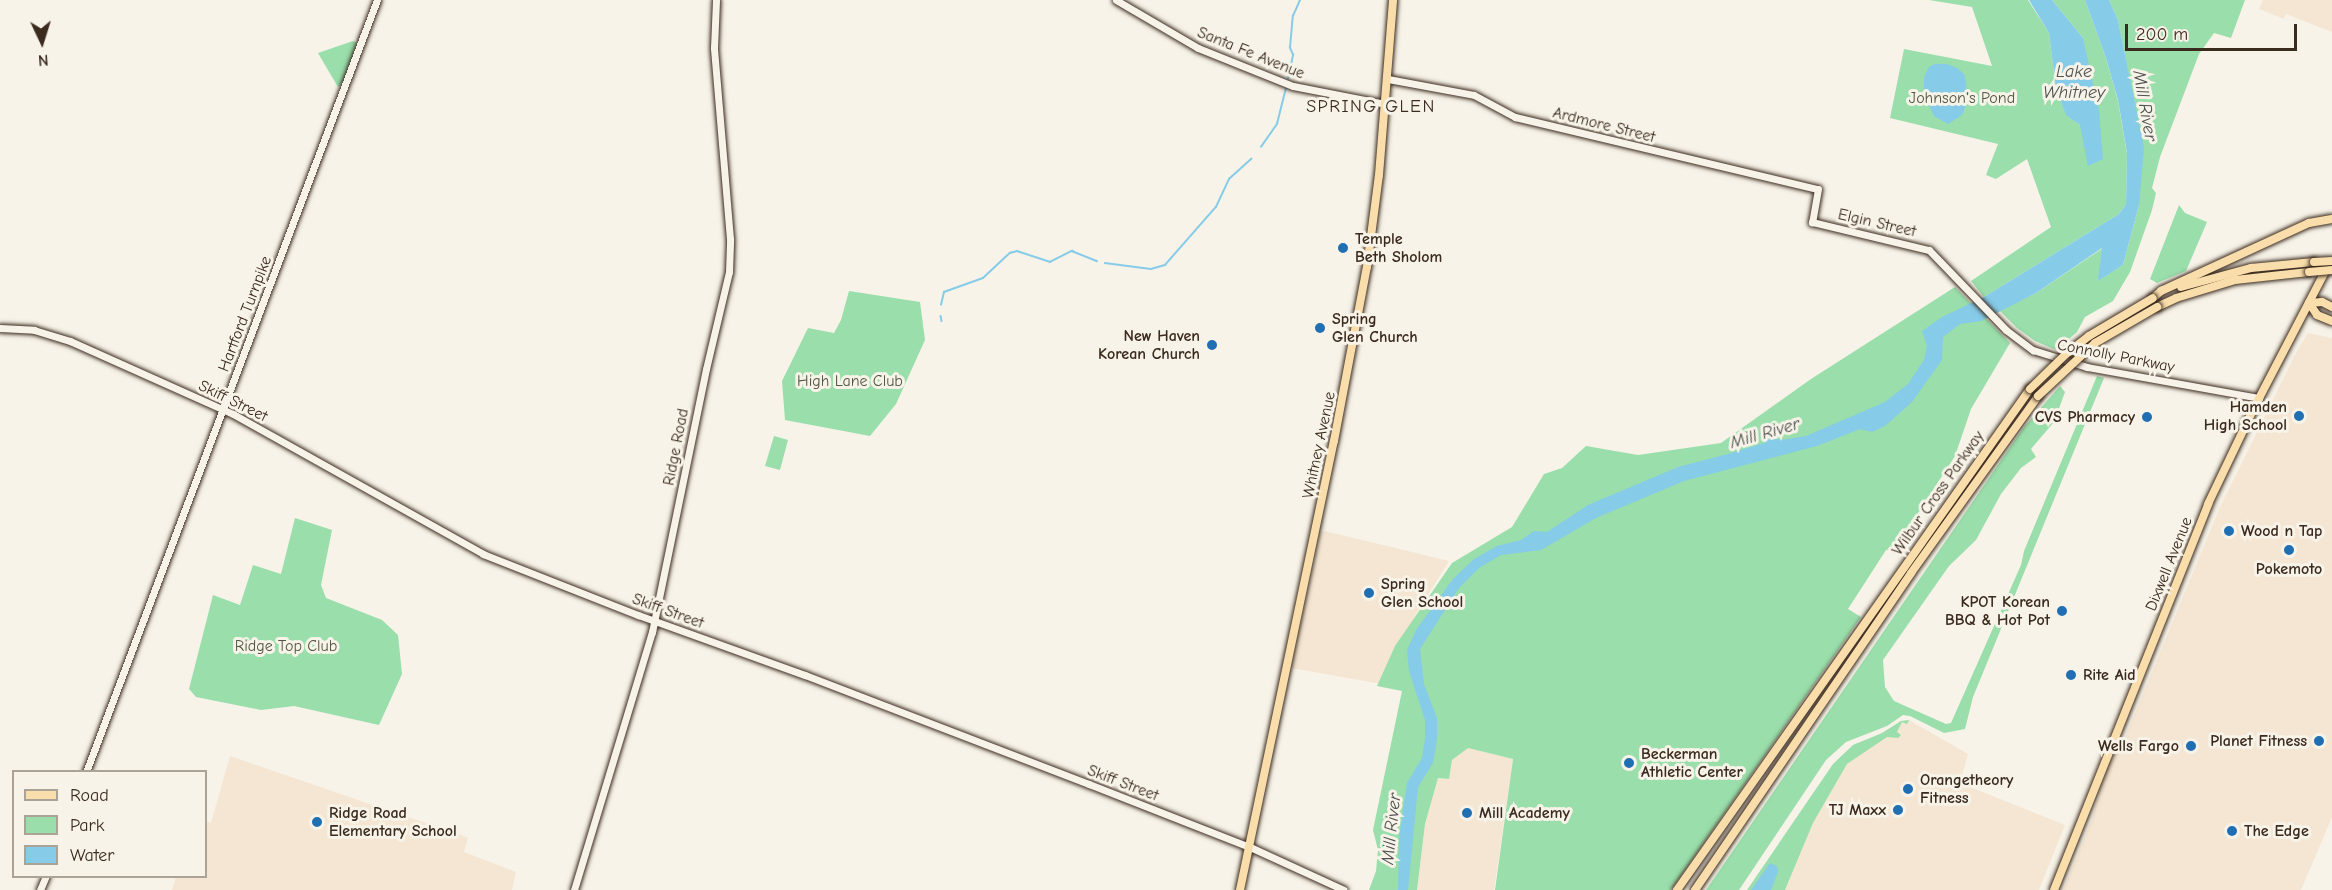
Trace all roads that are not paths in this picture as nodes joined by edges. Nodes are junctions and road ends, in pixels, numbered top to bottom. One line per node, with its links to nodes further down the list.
1 (377, 0): 18 (main road, Hartford Turnpike)
2 (716, 0): 19 (main road, Ridge Road)
3 (1116, 0): 6 (main road, Santa Fe Avenue)
4 (1393, 0): 5 (main road, Whitney Avenue)
5 (1388, 79): 6 (main road, Whitney Avenue); 8 (main road, Ardmore Street)
6 (1386, 104): 21 (main road, Whitney Avenue)
7 (2332, 219): 12 (highway)
8 (1812, 222): 9 (main road, Elgin Street)
9 (1934, 254): 17 (main road, Connolly Parkway)
10 (2332, 259): 12 (highway, Wilbur Cross Parkway, bridge); 13 (main road, Dixwell Avenue)
11 (2332, 270): 26 (highway, Wilbur Cross Parkway, bridge)
12 (2153, 298): 25 (highway, Wilbur Cross Parkway, bridge)
13 (2309, 303): 14 (highway); 15 (highway); 17 (main road, Dixwell Avenue)
14 (2332, 307)
15 (2332, 321)
16 (0, 328): 18 (main road, Skiff Street)
17 (2259, 398): 27 (main road, Dixwell Avenue)
18 (222, 409): 19 (main road, Skiff Street); 20 (main road, Hartford Turnpike)
19 (655, 621): 21 (main road, Skiff Street); 22 (main road, Ridge Road)
20 (86, 770)
21 (1250, 847): 23 (main road, Whitney Avenue); 24 (main road, Skiff Street)
22 (574, 890)
23 (1240, 890)
24 (1344, 890)
25 (1677, 890)
26 (1695, 890)
27 (2054, 890)

